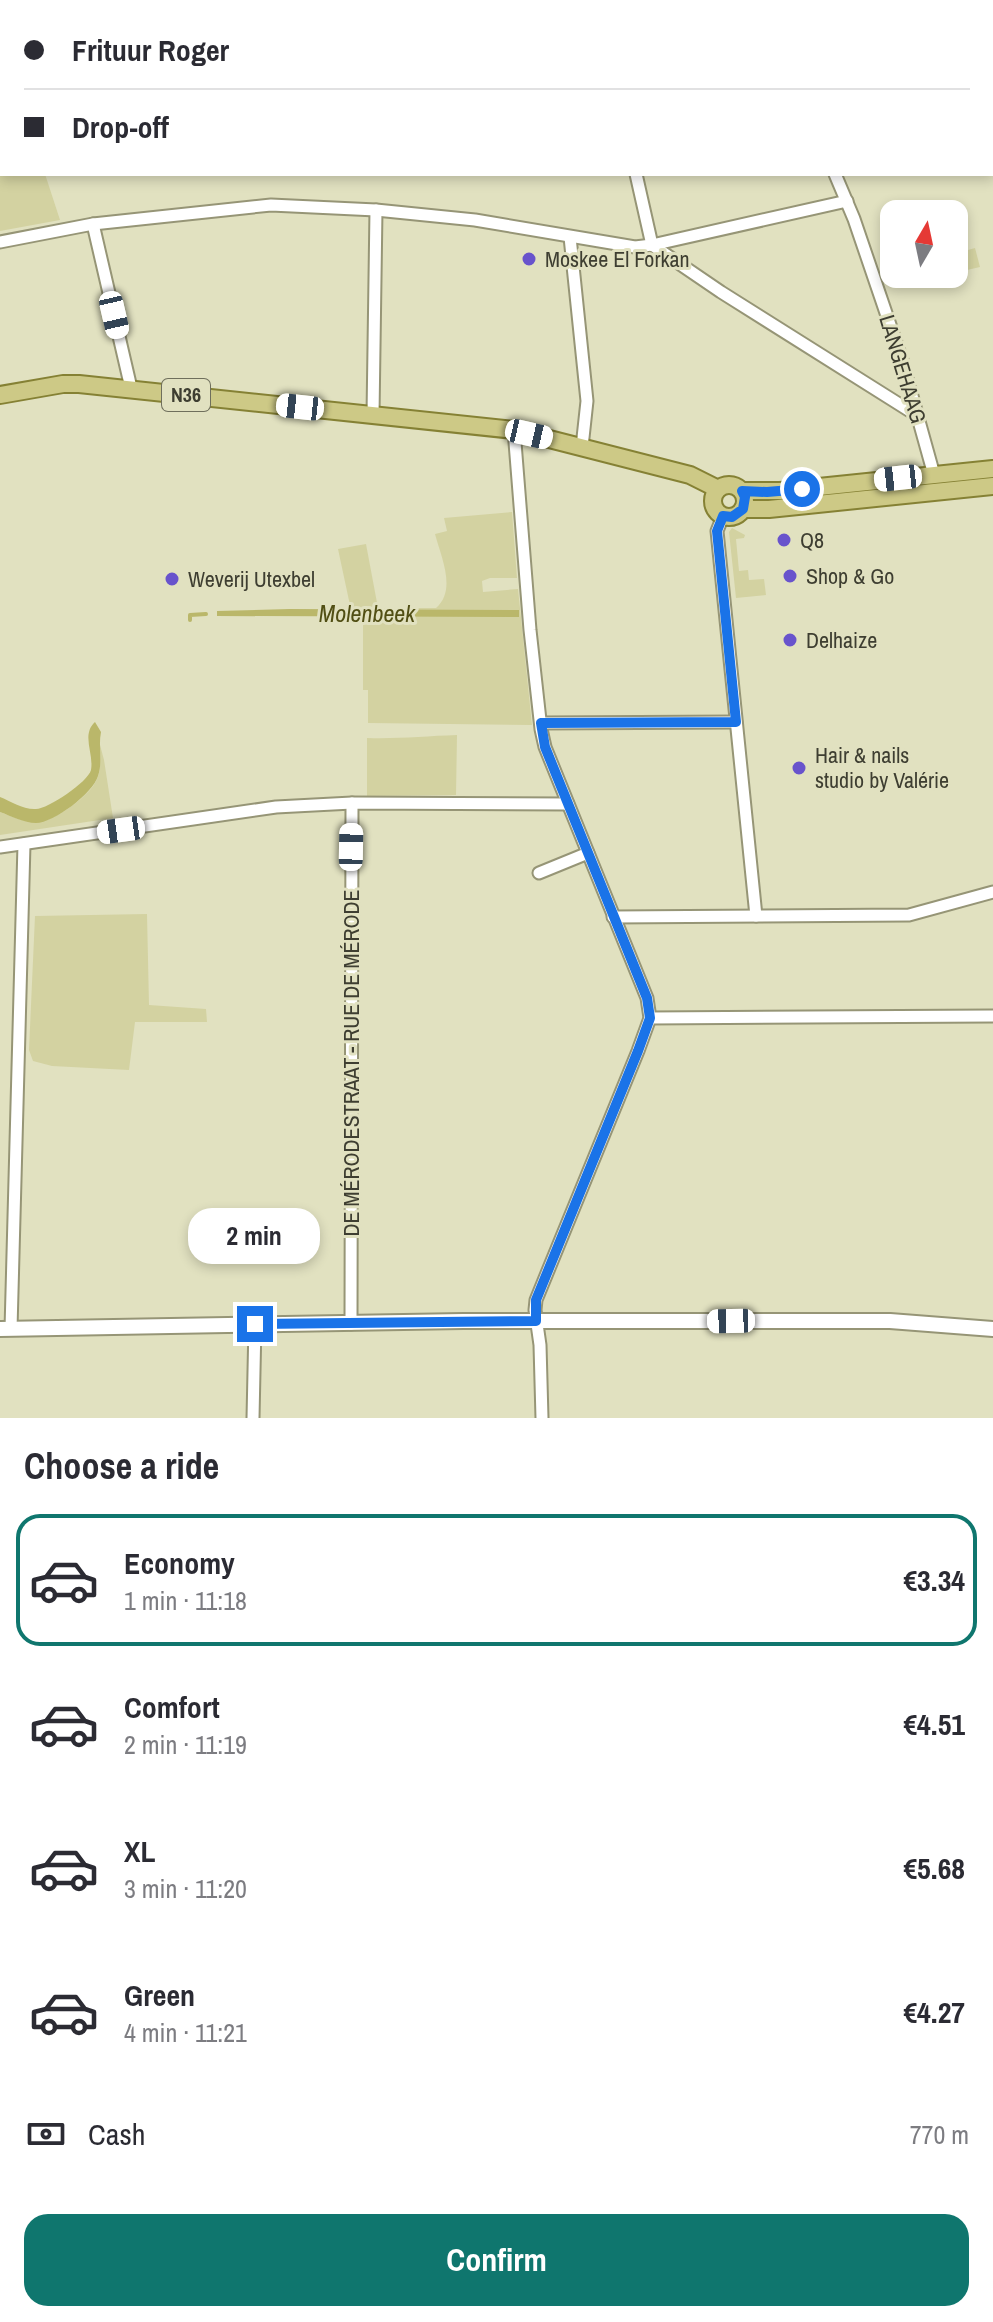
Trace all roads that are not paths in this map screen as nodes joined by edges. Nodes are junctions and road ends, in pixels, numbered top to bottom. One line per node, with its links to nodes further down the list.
1 (636, 176): 8 (street)
2 (836, 176): 3 (street, LANGEHAAG)
3 (847, 201): 8 (street); 12 (street, LANGEHAAG)
4 (376, 210): 5 (street); 6 (street); 11 (street)
5 (93, 224): 7 (street); 9 (street)
6 (570, 237): 8 (street); 14 (street)
7 (0, 242)
8 (652, 245): 12 (street)
9 (131, 388): 10 (main road, N36); 11 (main road, N36)
10 (0, 395)
11 (373, 415): 13 (main road, N36)
12 (918, 416): 16 (street, LANGEHAAG)
13 (514, 430): 14 (main road, N36); 23 (street)
14 (582, 447): 18 (main road, N36)
15 (993, 469): 16 (main road, N36)
16 (934, 475): 19 (main road, N36)
17 (993, 486): 20 (main road)
18 (718, 489): 19 (main road, N36); 21 (main road)
19 (742, 491): 20 (main road)
20 (743, 509): 21 (main road)
21 (723, 516): 22 (street)
22 (736, 722): 23 (street); 31 (street)
23 (541, 723): 25 (street)
24 (352, 803): 25 (street); 26 (street); 37 (street, DE MÉRODESTRAAT - RUE DE MÉRODE)
25 (568, 804): 28 (street)
26 (24, 844): 27 (street); 38 (street)
27 (0, 847)
28 (588, 853): 29 (street); 32 (street)
29 (539, 873)
30 (993, 892): 31 (street)
31 (756, 916): 32 (street)
32 (613, 917): 34 (street)
33 (993, 1016): 34 (street)
34 (650, 1018): 35 (street)
35 (536, 1321): 37 (street); 39 (street); 41 (street)
36 (255, 1324): 37 (street); 38 (street); 40 (street)
37 (351, 1324)
38 (5, 1329)
39 (993, 1329)
40 (253, 1418)
41 (542, 1418)

